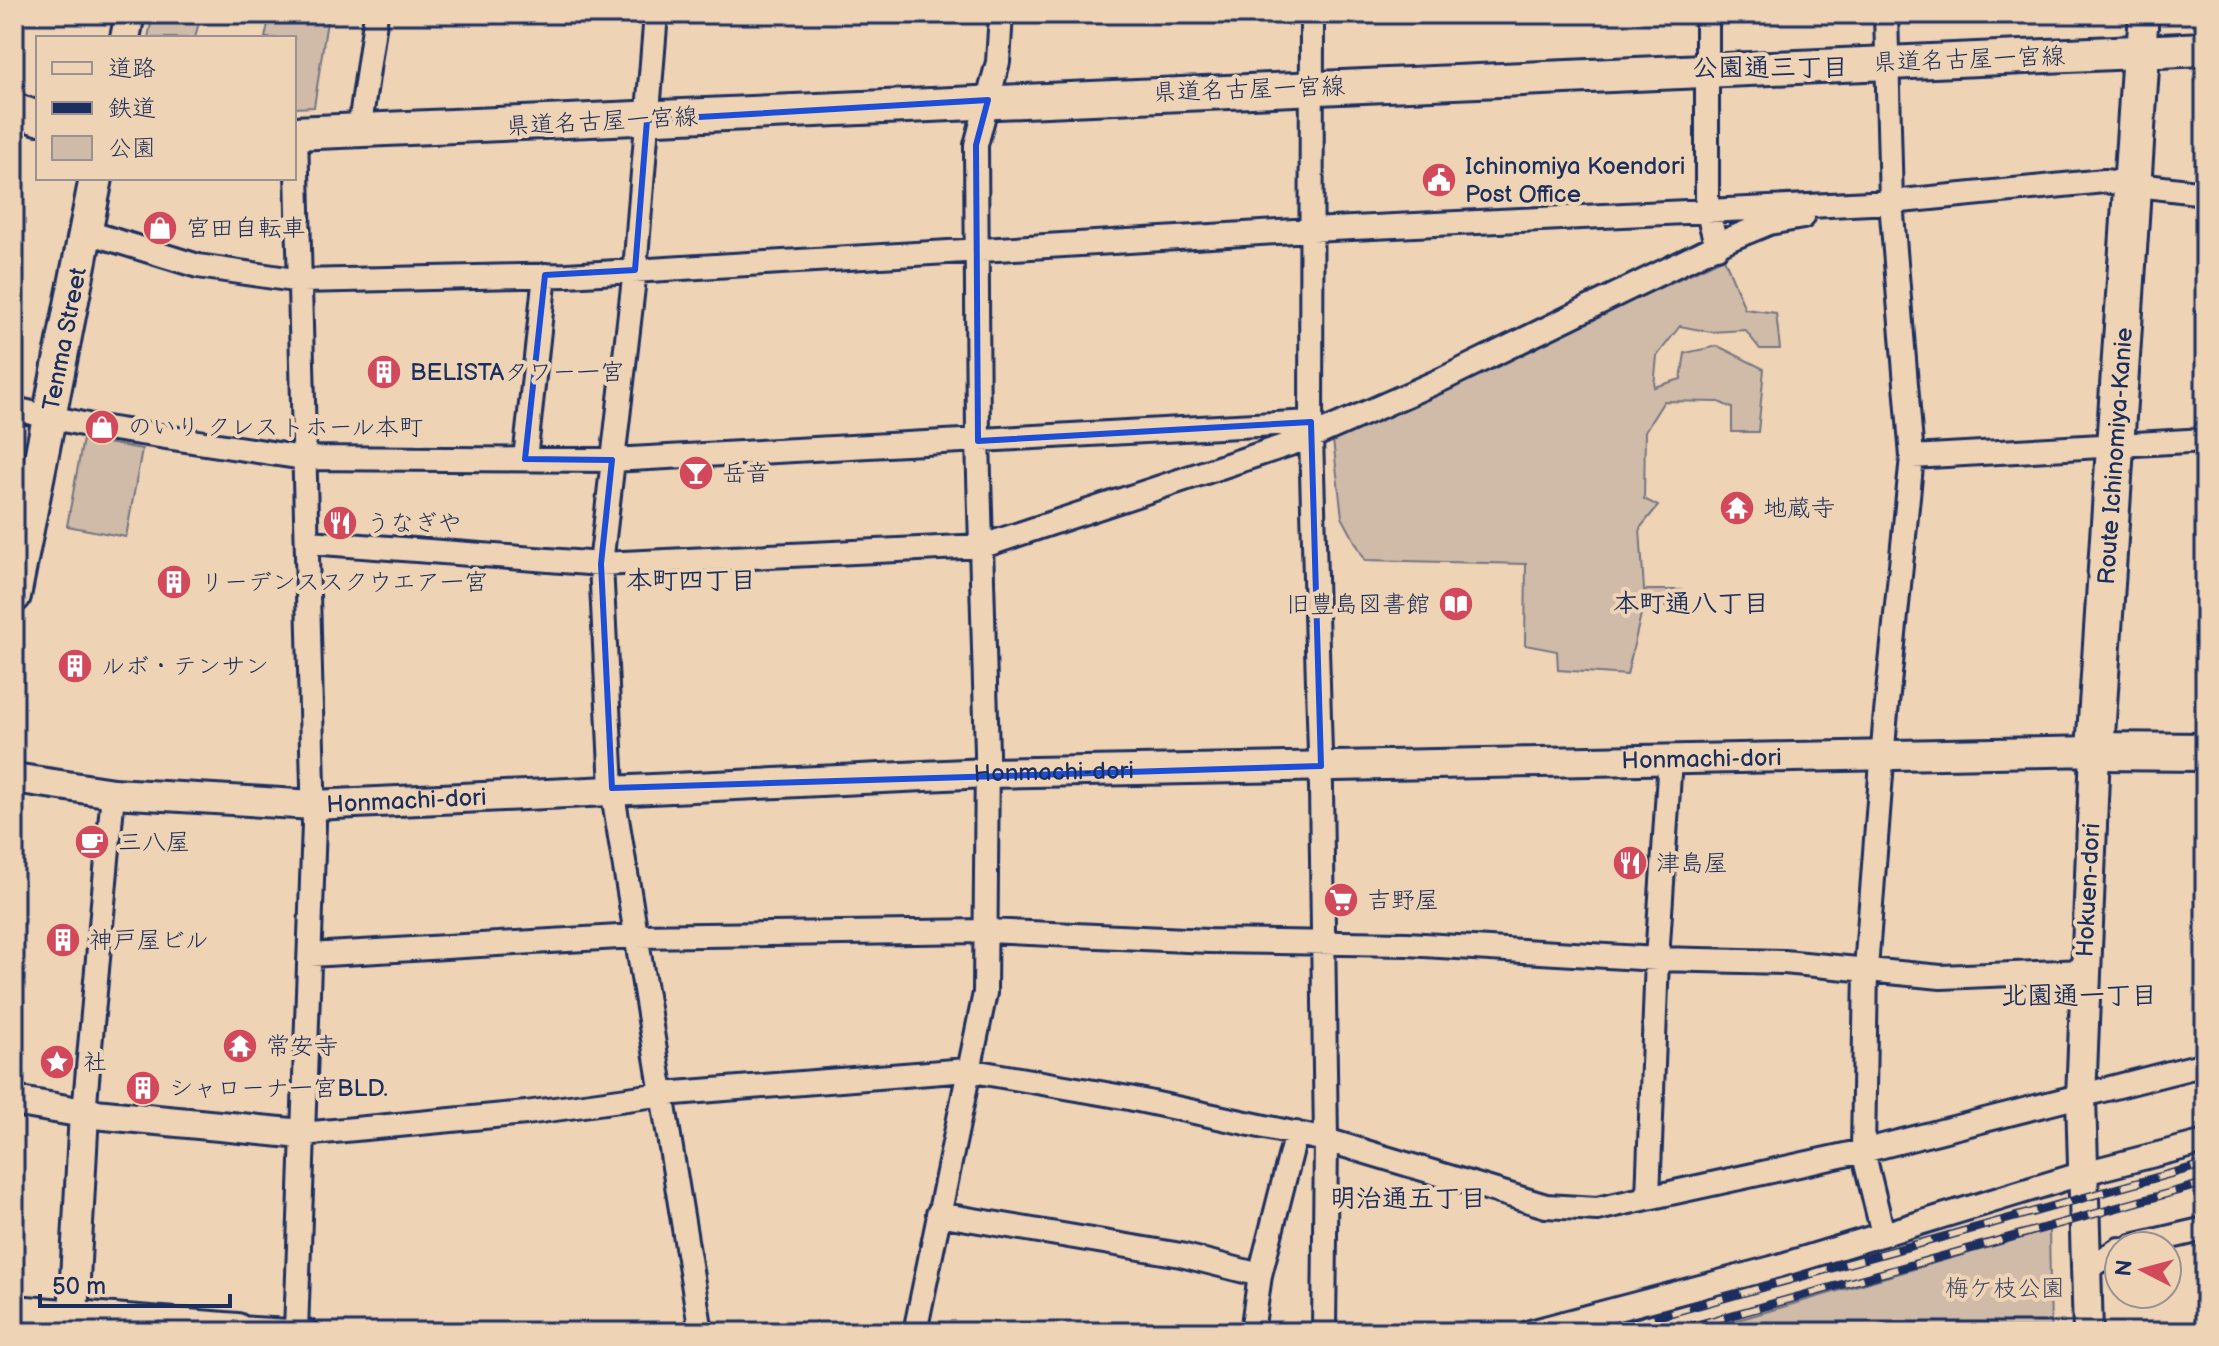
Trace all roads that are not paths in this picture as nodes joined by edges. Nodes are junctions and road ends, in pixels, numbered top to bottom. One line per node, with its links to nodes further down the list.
1 (130, 14): 9 (street)
2 (376, 14): 19 (street)
3 (656, 14): 18 (street)
4 (1001, 14): 15 (street)
5 (1312, 14): 14 (street)
6 (1707, 14): 13 (street)
7 (1886, 14): 12 (street)
8 (2144, 14): 11 (street)
9 (125, 36)
10 (2205, 49): 11 (main road, 県道名古屋一宮線)
11 (2141, 52): 12 (main road, 県道名古屋一宮線); 23 (main road, Route Ichinomiya-Kanie)
12 (1887, 61): 13 (main road, 県道名古屋一宮線); 25 (street)
13 (1708, 68): 14 (main road, 県道名古屋一宮線); 26 (street)
14 (1314, 87): 15 (main road, 県道名古屋一宮線); 27 (street)
15 (988, 100): 18 (main road, 県道名古屋一宮線); 30 (street)
16 (14, 110): 17 (main road)
17 (36, 117)
18 (647, 120): 19 (main road, 県道名古屋一宮線); 31 (street)
19 (359, 132): 20 (main road, 県道名古屋一宮線)
20 (296, 133)
21 (296, 158): 33 (street)
22 (96, 180): 28 (main road, Tenma Street)
23 (2133, 183): 24 (street); 25 (street); 39 (main road, Route Ichinomiya-Kanie)
24 (2205, 193)
25 (1891, 202): 26 (street); 29 (street); 40 (street)
26 (1707, 210): 27 (street); 29 (street)
27 (1311, 230): 30 (street); 36 (street)
28 (84, 231): 33 (street); 35 (main road, Tenma Street)
29 (1717, 247): 36 (street)
30 (977, 249): 31 (street); 38 (street)
31 (635, 270): 32 (street); 43 (street)
32 (545, 275): 33 (street); 42 (street)
33 (301, 281): 41 (street)
34 (14, 409): 35 (street)
35 (48, 417): 41 (street); 47 (main road, Tenma Street)
36 (1311, 429): 38 (street); 45 (street); 52 (street)
37 (2205, 440): 39 (street)
38 (978, 441): 43 (street); 45 (street)
39 (2116, 444): 40 (street); 48 (main road, Route Ichinomiya-Kanie)
40 (1912, 457): 50 (street)
41 (304, 458): 42 (street); 44 (street)
42 (525, 459): 43 (street)
43 (612, 460): 46 (street)
44 (309, 542): 46 (street); 57 (street)
45 (983, 546): 46 (street); 53 (street)
46 (601, 564): 55 (street)
47 (14, 596)
48 (2095, 751): 49 (main road); 50 (street, Honmachi-dori); 64 (street, Hokuen-dori)
49 (2205, 752)
50 (1882, 753): 51 (street, Honmachi-dori); 63 (street)
51 (1670, 759): 52 (street, Honmachi-dori); 62 (street)
52 (1321, 766): 53 (street, Honmachi-dori); 60 (street)
53 (987, 773): 55 (street, Honmachi-dori); 58 (street)
54 (14, 778): 56 (street, Honmachi-dori)
55 (612, 788): 57 (street, Honmachi-dori); 59 (street)
56 (113, 793): 57 (street, Honmachi-dori); 70 (street)
57 (314, 805): 61 (street)
58 (986, 931): 59 (street); 60 (street); 66 (street)
59 (636, 936): 61 (street); 67 (street)
60 (1321, 942): 62 (street); 73 (street)
61 (310, 955): 72 (street)
62 (1657, 959): 63 (street); 77 (street)
63 (1866, 969): 64 (street); 75 (street)
64 (2084, 971): 68 (street, Hokuen-dori)
65 (2205, 1064): 68 (street)
66 (967, 1070): 67 (street); 71 (street); 78 (street)
67 (663, 1094): 72 (street); 90 (street)
68 (2081, 1098): 75 (street); 76 (street, Hokuen-dori)
69 (14, 1101): 70 (street)
70 (84, 1113): 72 (street); 86 (street)
71 (1296, 1133): 73 (street); 84 (street)
72 (302, 1134): 88 (street)
73 (1326, 1140): 77 (street); 93 (street)
74 (2205, 1142): 76 (street)
75 (1863, 1151): 77 (street); 80 (street)
76 (2084, 1173): 80 (street); 83 (street, Hokuen-dori)
77 (1648, 1197)
78 (938, 1214): 84 (street); 91 (street)
79 (2205, 1229): 81 (street)
80 (1883, 1234): 94 (street)
81 (2183, 1234)
82 (2103, 1259): 83 (street)
83 (2086, 1270): 95 (street, Hokuen-dori)
84 (1260, 1275): 92 (street)
85 (14, 1310): 86 (street)
86 (72, 1324): 87 (street)
87 (236, 1330): 88 (street)
88 (296, 1331): 89 (street)
89 (308, 1332)
90 (701, 1332)
91 (915, 1332)
92 (1252, 1332)
93 (1324, 1332)
94 (1530, 1332)
95 (2088, 1332)

